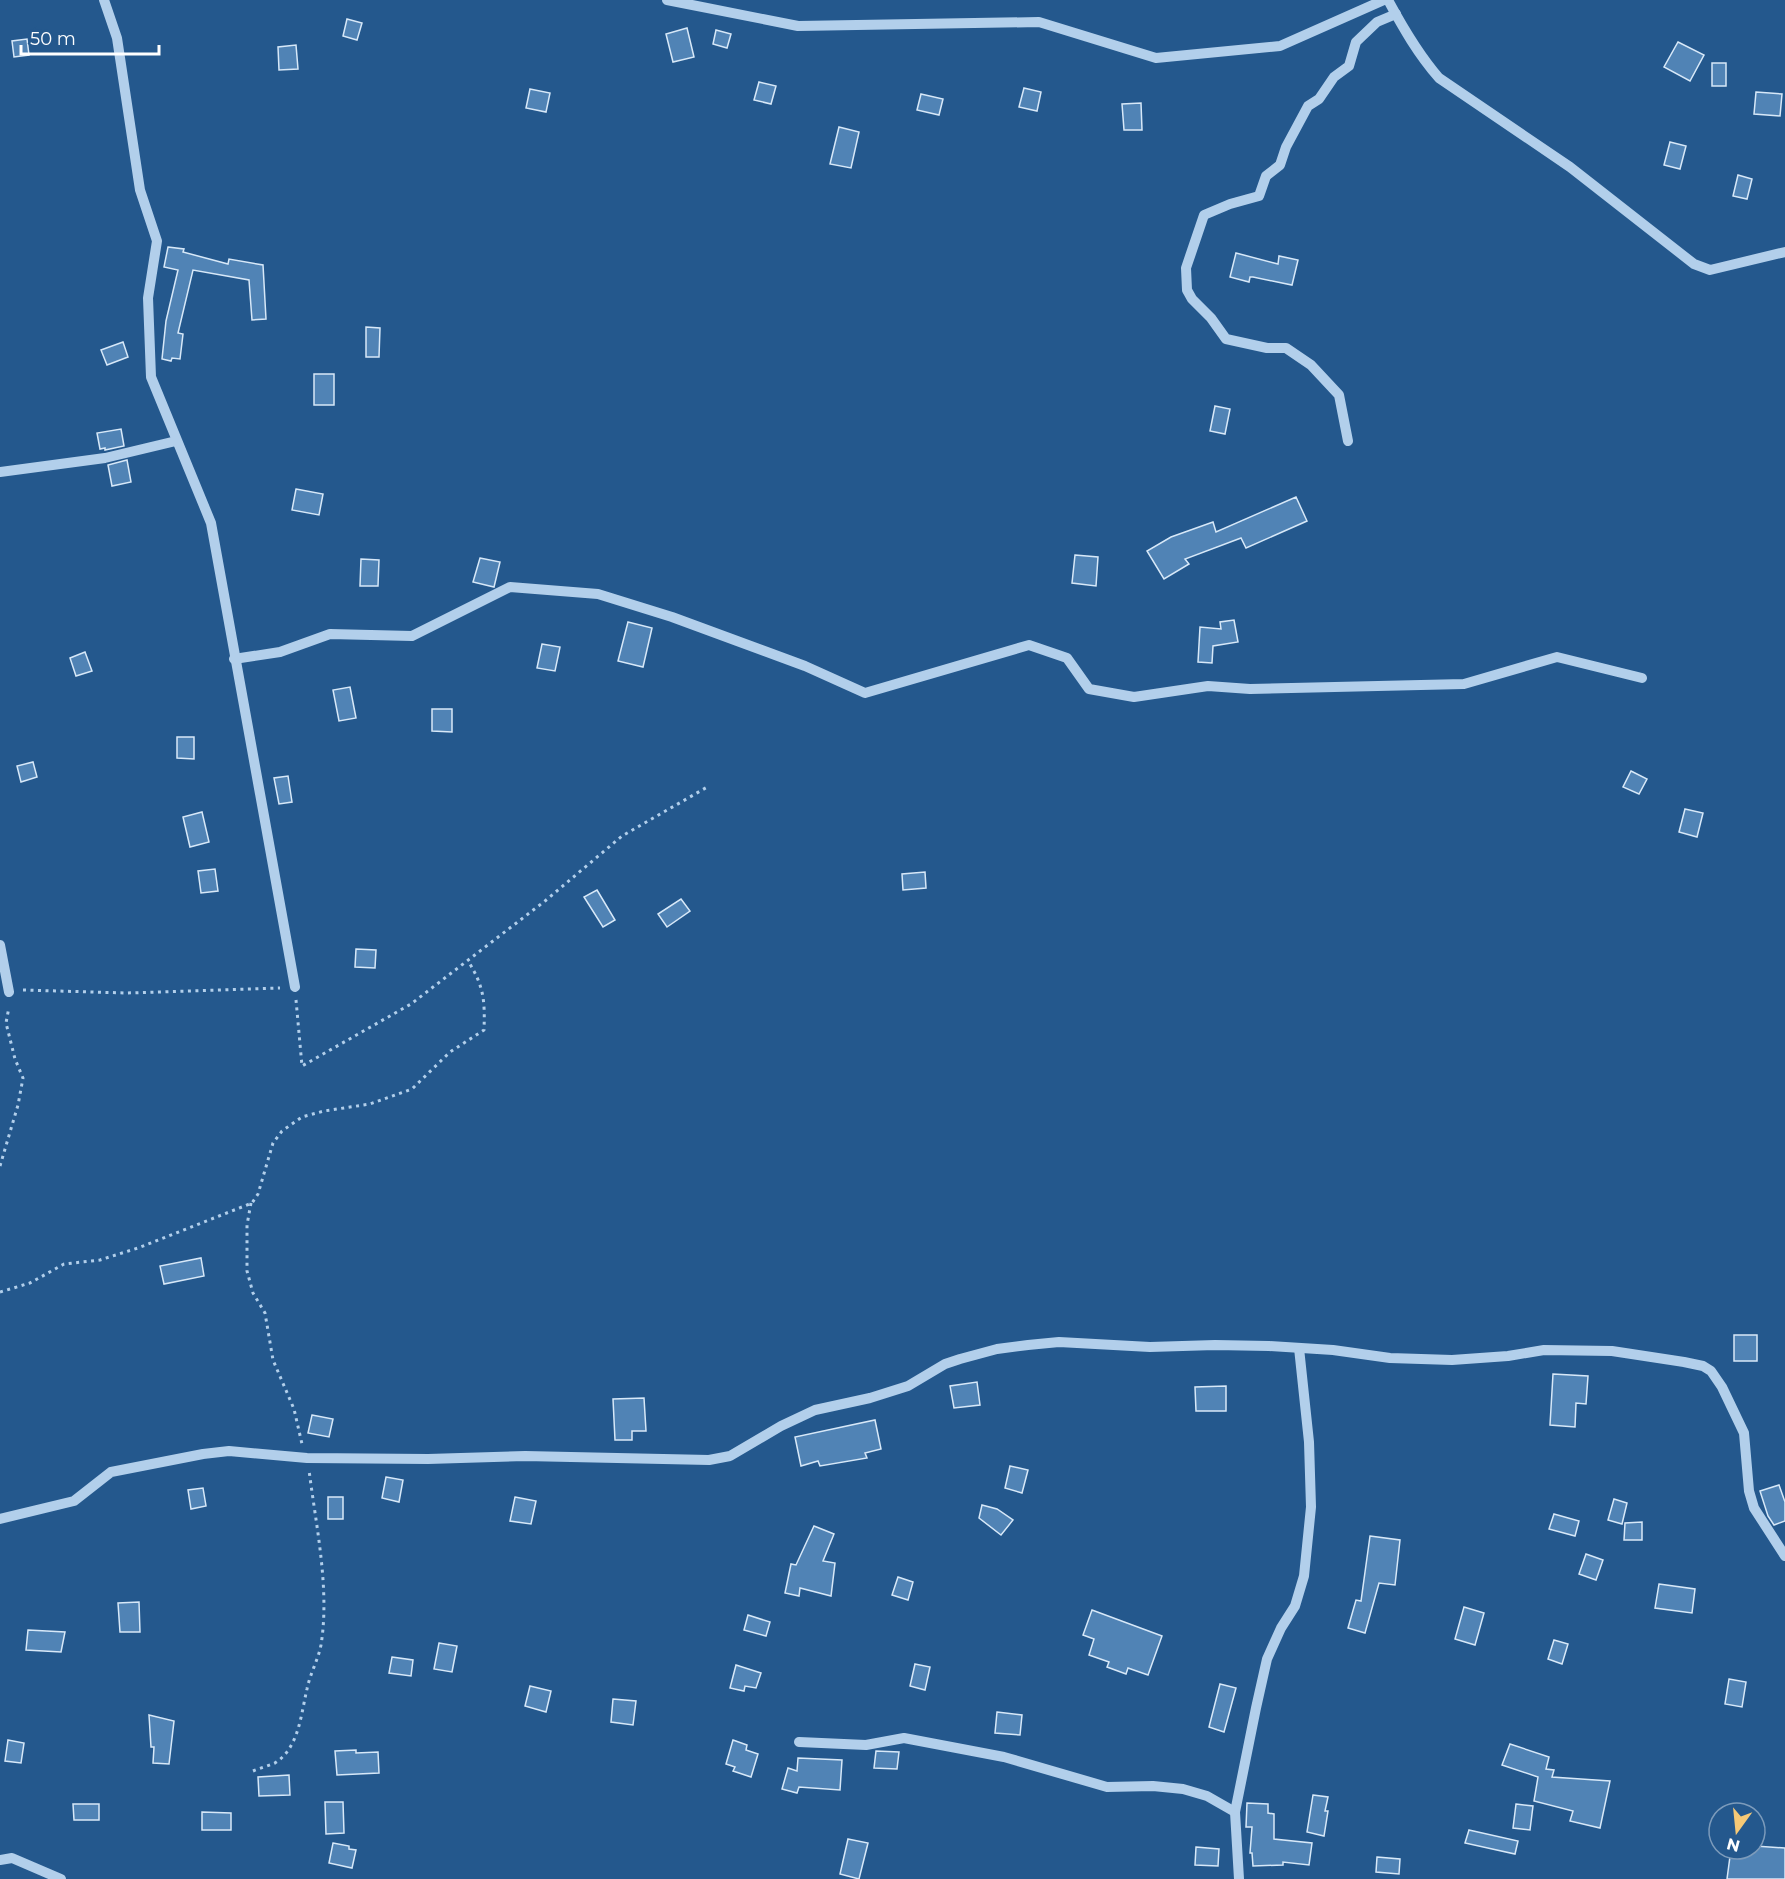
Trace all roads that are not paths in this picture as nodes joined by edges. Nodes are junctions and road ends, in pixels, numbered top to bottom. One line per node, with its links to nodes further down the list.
1 (104, 0): 6 (street)
2 (667, 0): 3 (street)
3 (1386, 0): 4 (street)
4 (1396, 14): 5 (street); 7 (street)
5 (1785, 252)
6 (176, 441): 8 (street); 9 (street)
7 (1348, 441)
8 (0, 472)
9 (234, 659): 10 (street); 12 (street)
10 (1642, 678)
11 (0, 945): 13 (street)
12 (295, 987)
13 (9, 992)
14 (1299, 1348): 15 (street); 16 (street); 18 (street)
15 (0, 1519)
16 (1785, 1556)
17 (799, 1742): 18 (street)
18 (1235, 1812): 21 (street)
19 (0, 1860): 20 (street)
20 (60, 1879)
21 (1239, 1879)

